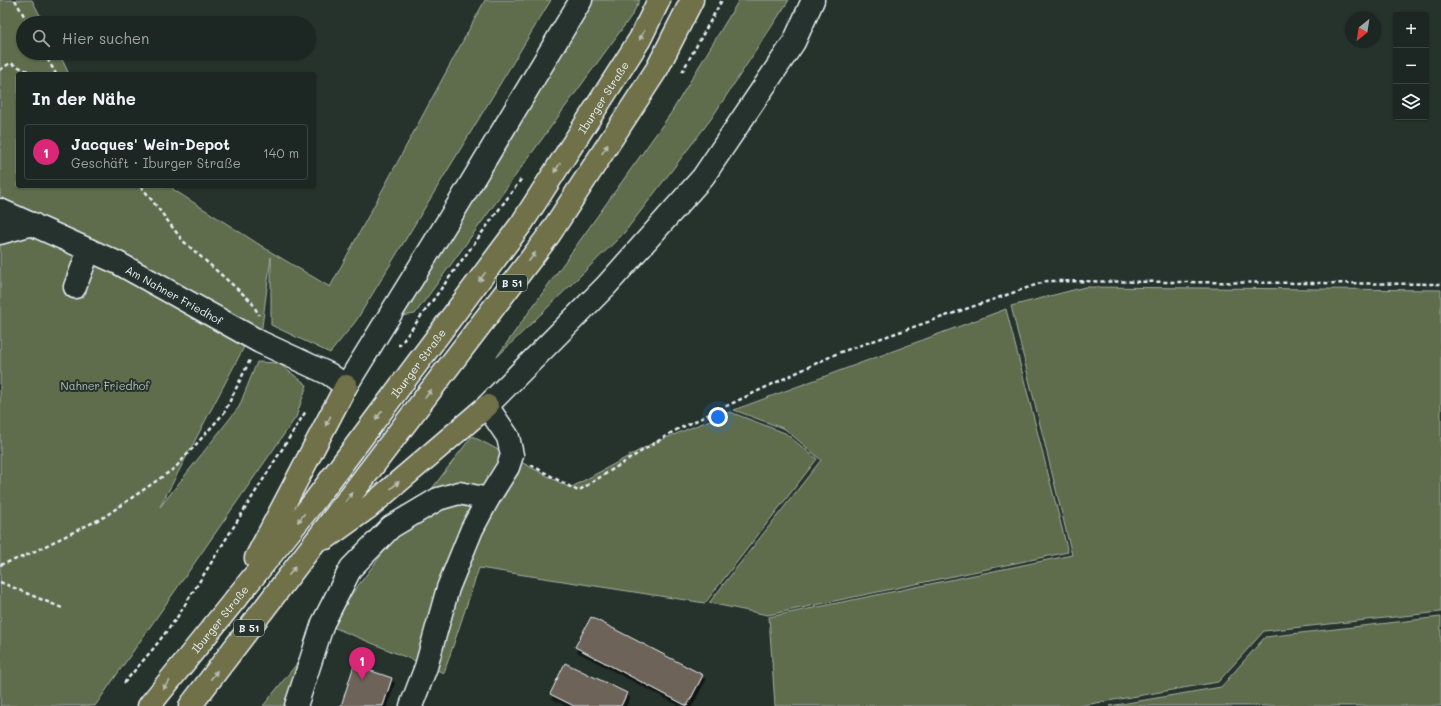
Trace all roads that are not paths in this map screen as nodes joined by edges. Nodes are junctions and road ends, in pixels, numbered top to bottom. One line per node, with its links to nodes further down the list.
1 (581, 0): 10 (street)
2 (659, 0): 14 (highway, Iburger Straße / B 51, one-way to 14)
3 (692, 0): 13 (highway, B 51, one-way to 3)
4 (813, 0): 11 (street)
5 (0, 210): 6 (street, Am Nahner Friedhof)
6 (33, 224): 7 (street); 8 (street, Am Nahner Friedhof)
7 (0, 233)
8 (89, 250): 9 (street); 10 (street, Am Nahner Friedhof)
9 (75, 287)
10 (346, 386): 14 (highway, one-way to 14)
11 (487, 406): 12 (street); 13 (highway, one-way to 11)
12 (488, 499): 17 (street); 18 (street)
13 (308, 550): 16 (highway, B 51, one-way to 13)
14 (234, 600): 15 (highway, Iburger Straße / B 51, one-way to 15)
15 (149, 706)
16 (190, 706)
17 (296, 706)
18 (411, 706)

